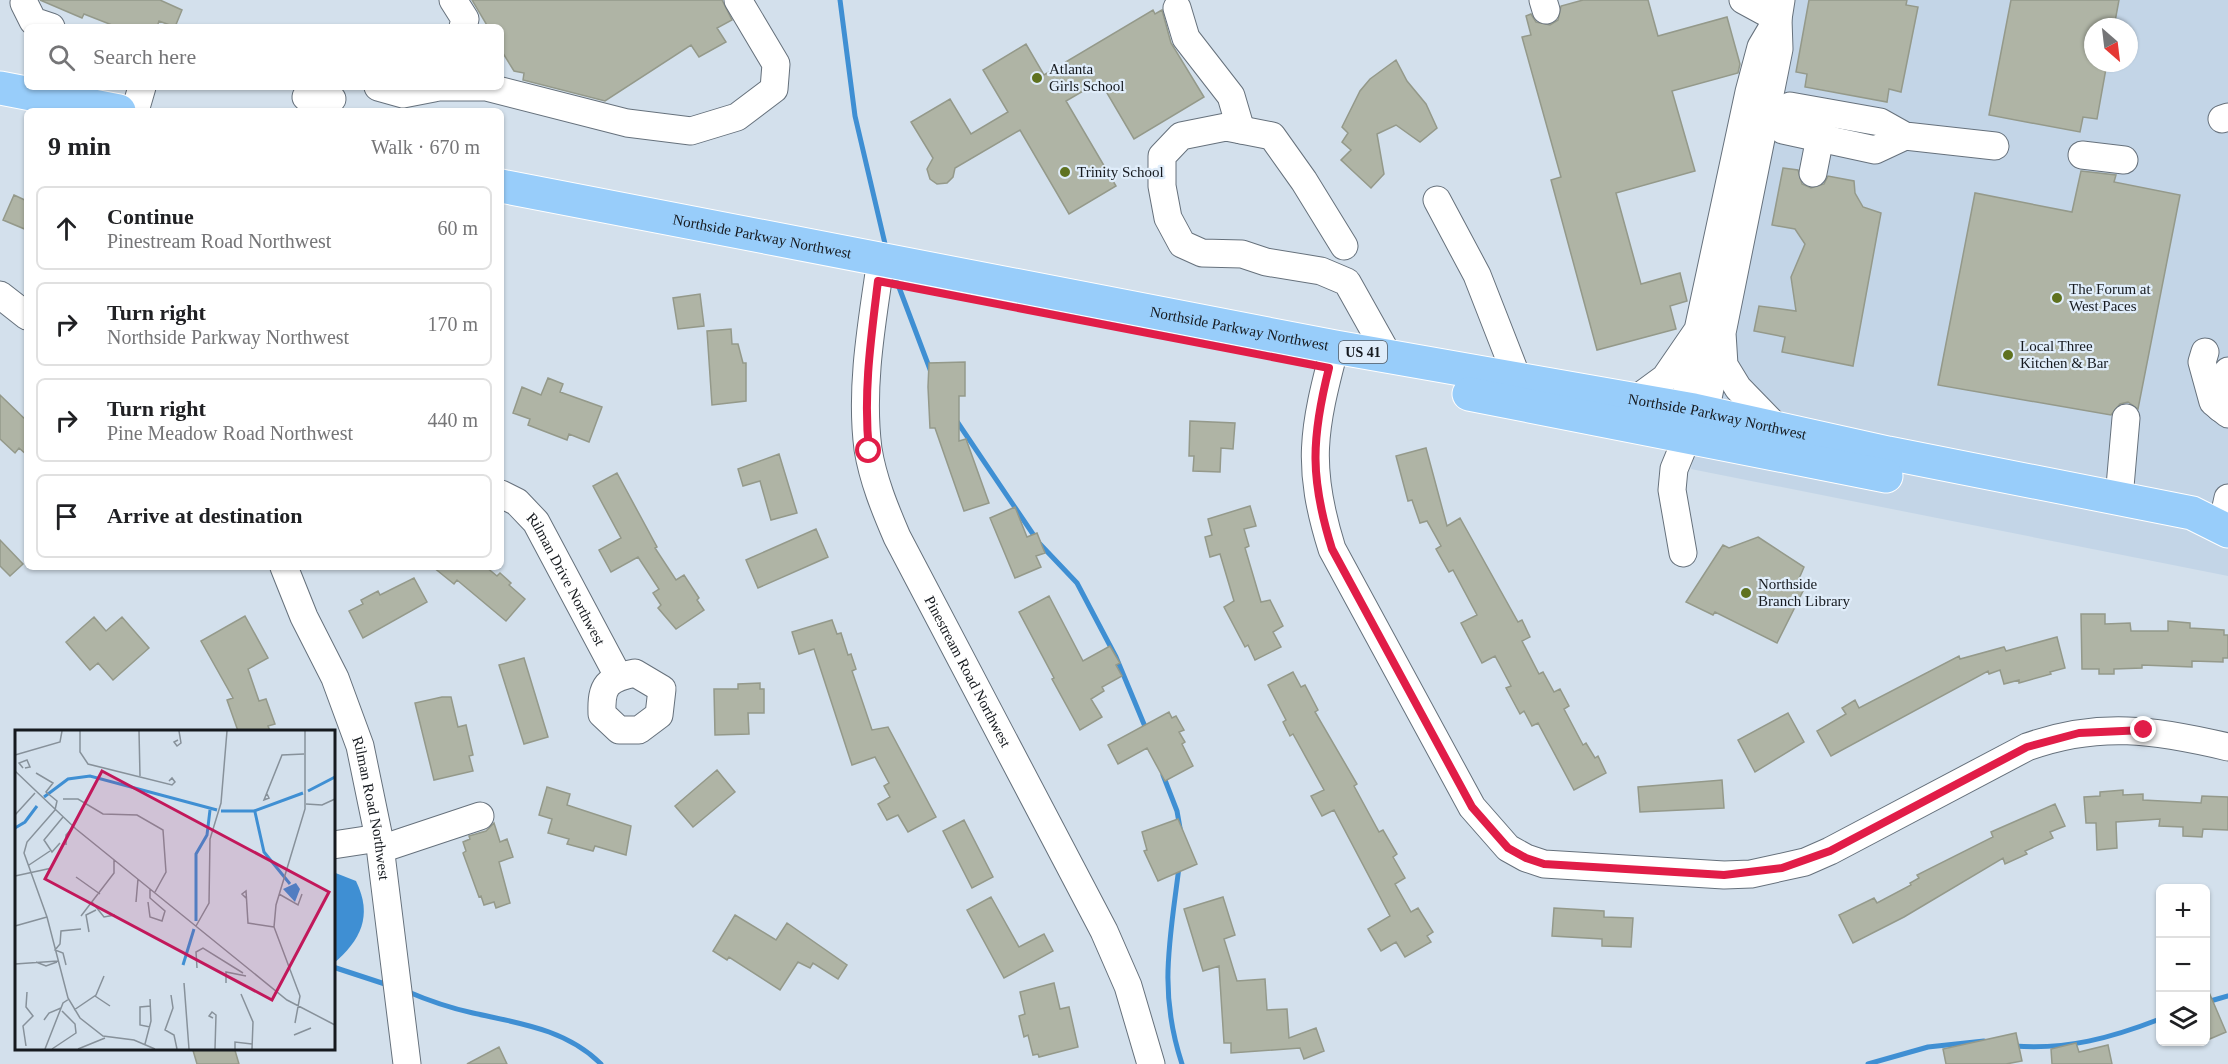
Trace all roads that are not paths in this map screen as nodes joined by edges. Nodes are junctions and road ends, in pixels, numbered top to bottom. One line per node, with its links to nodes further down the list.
1 (453, 0): 8 (street)
2 (738, 0): 13 (street)
3 (1743, 0): 6 (street)
4 (24, 3): 7 (street)
5 (1177, 8): 20 (street)
6 (1779, 10): 18 (street)
7 (42, 24)
8 (464, 24)
9 (0, 88): 14 (main road)
10 (141, 90): 15 (street)
11 (389, 90): 12 (street)
12 (421, 90)
13 (498, 90)
14 (103, 108)
15 (136, 108)
16 (0, 110): 17 (main road)
17 (24, 114)
18 (1763, 115): 19 (street); 32 (street)
19 (1823, 125): 21 (street); 24 (street)
20 (1241, 130): 28 (street); 35 (street)
21 (1995, 146)
22 (2082, 155): 23 (street)
23 (2124, 160)
24 (1813, 173)
25 (504, 187): 29 (main road, Northside Parkway Northwest / US 41)
26 (1437, 201): 37 (street)
27 (504, 208): 29 (main road, Northside Parkway Northwest / US 41)
28 (1344, 246)
29 (879, 270): 34 (main road, Northside Parkway Northwest / US 41); 55 (street, Pinestream Road Northwest)
30 (0, 295): 31 (street)
31 (24, 314)
32 (1710, 331): 38 (street); 41 (street); 42 (street)
33 (2205, 352): 39 (street)
34 (1332, 357): 35 (main road, Northside Parkway Northwest / US 41); 41 (main road, Northside Parkway Northwest / US 41); 50 (street)
35 (1389, 357): 37 (main road, Northside Parkway Northwest / US 41)
36 (2228, 371): 39 (street)
37 (1518, 380): 38 (main road, Northside Parkway Northwest / US 41)
38 (1635, 400): 41 (main road, Northside Parkway Northwest / US 41)
39 (2225, 408)
40 (2126, 418): 44 (street)
41 (1691, 423): 42 (main road, Northside Parkway Northwest / US 41); 46 (main road, Northside Parkway Northwest / US 41); 47 (street)
42 (1778, 429): 44 (main road, Northside Parkway Northwest / US 41)
43 (504, 496): 49 (street, Rilman Drive Northwest)
44 (2120, 498): 46 (main road, Northside Parkway Northwest / US 41)
45 (2228, 498): 46 (street)
46 (2225, 531)
47 (1683, 553)
48 (287, 570): 52 (street, Rilman Road Northwest)
49 (618, 676)
50 (2228, 747)
51 (480, 816): 52 (street)
52 (380, 844): 53 (street); 54 (street, Rilman Road Northwest)
53 (334, 845)
54 (407, 1064)
55 (1151, 1064)

